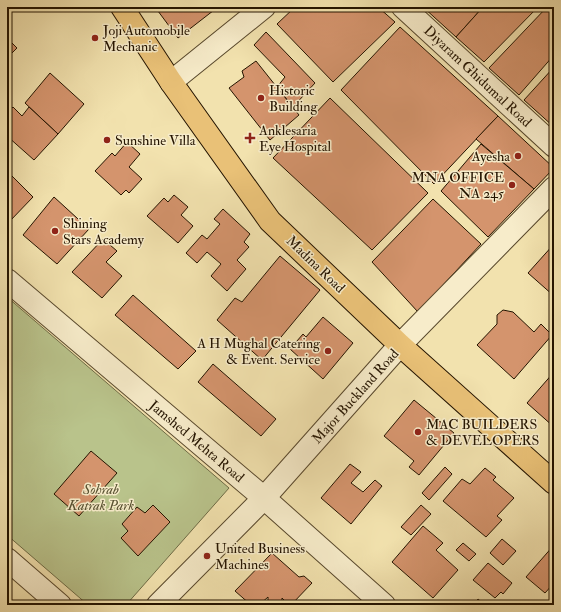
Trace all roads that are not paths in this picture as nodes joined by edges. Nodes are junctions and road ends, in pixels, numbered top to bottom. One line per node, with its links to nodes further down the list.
1 (122, 7): 4 (main road, Madina Road)
2 (264, 7): 4 (street)
3 (403, 7): 5 (street, Diyaram Ghidumal Road)
4 (171, 82): 8 (main road, Madina Road)
5 (554, 146)
6 (554, 188): 8 (street, Major Buckland Road)
7 (7, 280): 10 (street, Jamshed Mehta Road)
8 (400, 345): 9 (main road, Madina Road); 10 (street, Major Buckland Road)
9 (554, 483)
10 (264, 498): 13 (street, Major Buckland Road); 14 (street, Jamshed Mehta Road)
11 (7, 559): 12 (street)
12 (60, 605)
13 (158, 605)
14 (384, 605)

